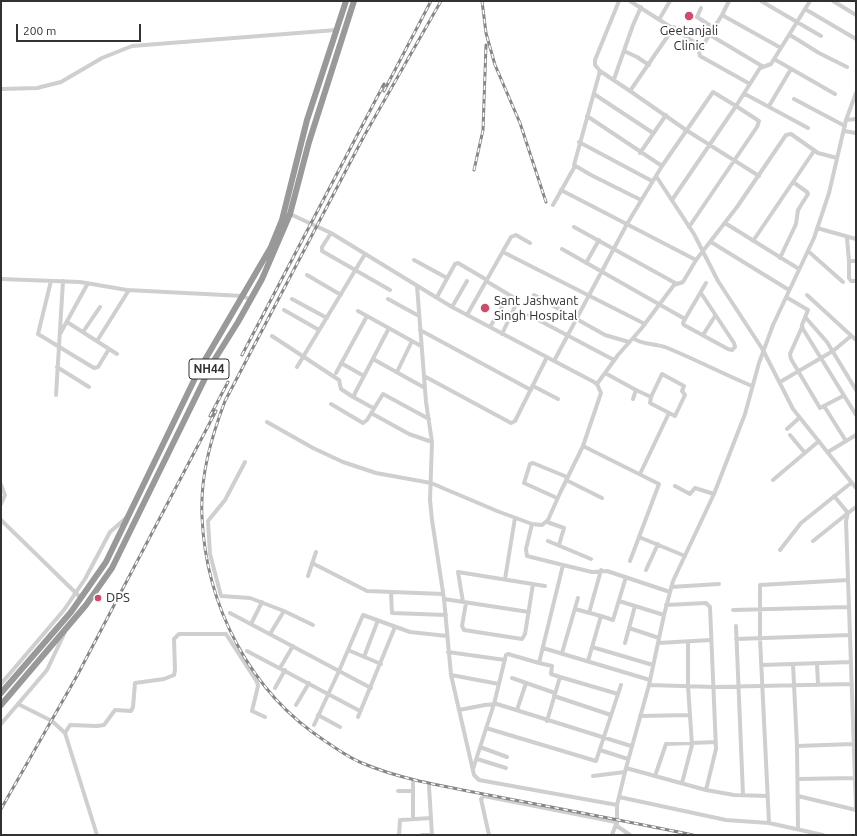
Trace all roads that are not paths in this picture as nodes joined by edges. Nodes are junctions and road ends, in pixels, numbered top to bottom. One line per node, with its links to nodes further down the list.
1 (346, 1): 19 (highway, NH44)
2 (354, 1): 69 (highway, NH44)
3 (619, 1): 32 (street)
4 (631, 1): 10 (street)
5 (670, 1): 15 (street)
6 (729, 1): 13 (street)
7 (762, 1): 16 (street)
8 (810, 1): 12 (street)
9 (833, 1): 14 (street)
10 (641, 7): 15 (street); 26 (street)
11 (701, 8): 18 (street)
12 (805, 9): 16 (street); 23 (street)
13 (722, 15): 18 (street); 25 (street)
14 (856, 15)
15 (660, 18): 17 (street)
16 (797, 22): 21 (street); 22 (street)
17 (674, 27): 24 (street); 28 (street)
18 (714, 28): 20 (street)
19 (336, 30): 35 (street); 117 (highway, NH44)
20 (710, 35): 24 (street); 29 (street)
21 (790, 35): 25 (street); 30 (street)
22 (821, 36)
23 (856, 39)
24 (702, 47): 34 (street)
25 (781, 48): 27 (street)
26 (624, 52): 28 (street); 33 (street)
27 (774, 59): 29 (street); 31 (street)
28 (649, 65): 36 (street)
29 (762, 66): 34 (street)
30 (847, 67)
31 (791, 69): 40 (street); 43 (street)
32 (600, 71): 33 (street); 38 (street)
33 (614, 79): 36 (street)
34 (750, 84): 39 (street)
35 (1, 89)
36 (630, 91): 44 (street)
37 (856, 93): 47 (street)
38 (594, 94): 45 (street); 51 (street)
39 (745, 94): 42 (street); 43 (street)
40 (835, 94)
41 (794, 99): 49 (street)
42 (736, 106): 50 (street); 54 (street); 58 (street)
43 (769, 106): 48 (street)
44 (666, 115): 50 (street); 51 (street)
45 (587, 116): 53 (street); 56 (street)
46 (856, 119): 47 (street)
47 (846, 120): 49 (street)
48 (808, 128)
49 (844, 128): 52 (street); 57 (street)
50 (686, 130): 54 (street); 60 (street)
51 (653, 133): 56 (street)
52 (856, 133)
53 (579, 142): 59 (street); 63 (street)
54 (710, 145): 58 (street); 67 (street)
55 (814, 151): 57 (street); 62 (street); 64 (street)
56 (640, 153): 60 (street)
57 (837, 158): 74 (street)
58 (734, 160): 62 (street); 73 (street)
59 (574, 166): 65 (street); 66 (street)
60 (662, 166): 61 (street)
61 (656, 176): 63 (street); 67 (street)
62 (759, 176): 71 (street)
63 (652, 182): 66 (street)
64 (793, 182): 79 (street); 88 (street)
65 (561, 190): 68 (street); 70 (street)
66 (641, 200): 70 (street)
67 (672, 200): 73 (street)
68 (553, 205)
69 (290, 214): 75 (street); 123 (highway, NH44)
70 (627, 224): 82 (street); 90 (street)
71 (725, 224): 79 (street); 80 (street)
72 (574, 227): 78 (street)
73 (689, 227): 86 (street)
74 (817, 228): 76 (street); 84 (street)
75 (331, 233): 87 (street); 95 (street)
76 (847, 238): 77 (street); 91 (street)
77 (856, 239)
78 (599, 240): 82 (street); 93 (street)
79 (753, 241): 88 (street)
80 (711, 242): 86 (street); 112 (street)
81 (530, 243): 85 (street)
82 (614, 248): 96 (street); 108 (street)
83 (562, 249): 93 (street)
84 (808, 251): 94 (street); 105 (street)
85 (503, 252): 103 (street); 118 (street)
86 (703, 253): 90 (street); 163 (street)
87 (365, 254): 95 (street); 109 (street)
88 (780, 258): 94 (street)
89 (414, 260): 98 (street)
90 (696, 260): 108 (street)
91 (849, 261): 92 (street); 104 (street)
92 (856, 261)
93 (586, 263): 96 (street)
94 (799, 269): 112 (street)
95 (356, 270): 111 (street); 114 (street)
96 (602, 272): 118 (street); 125 (street)
97 (307, 275): 114 (street)
98 (447, 278): 103 (street); 120 (street)
99 (1, 279): 100 (street)
100 (51, 281): 101 (street); 160 (street)
101 (63, 281): 106 (street); 151 (street)
102 (467, 281): 126 (street)
103 (487, 281): 132 (street); 149 (street)
104 (856, 281)
105 (843, 282)
106 (88, 283): 110 (street); 141 (street)
107 (706, 283): 113 (street)
108 (677, 284): 125 (street)
109 (417, 286): 120 (street); 135 (street)
110 (129, 290): 117 (street); 157 (street)
111 (390, 290)
112 (789, 290): 119 (street)
113 (701, 293): 136 (street); 140 (street)
114 (341, 295): 137 (street)
115 (534, 295): 138 (street)
116 (807, 295): 124 (street)
117 (243, 296): 123 (street); 228 (highway, NH44)
118 (589, 296): 138 (street); 142 (street)
119 (786, 297): 129 (street); 163 (street)
120 (437, 298): 126 (street)
121 (292, 299): 137 (street)
122 (388, 299): 135 (street)
123 (251, 300): 283 (highway, NH44)
124 (813, 300): 129 (street); 154 (street)
125 (660, 304): 140 (street); 142 (street)
126 (452, 306): 132 (street)
127 (100, 307): 148 (street)
128 (502, 307): 143 (street)
129 (808, 309): 139 (street)
130 (284, 310): 146 (street)
131 (358, 311): 134 (street)
132 (467, 314): 143 (street)
133 (529, 315): 153 (street)
134 (367, 316): 145 (street); 172 (street)
135 (419, 316): 147 (street)
136 (715, 316): 150 (street); 150 (street)
137 (327, 318): 146 (street)
138 (576, 318): 153 (street); 159 (street)
139 (806, 318): 144 (street); 164 (street)
140 (685, 319): 150 (street)
141 (67, 322): 148 (street); 151 (street)
142 (645, 324): 155 (street)
143 (490, 327): 149 (street)
144 (802, 327): 168 (street); 175 (street)
145 (389, 328): 158 (street); 169 (street)
146 (319, 330): 166 (street)
147 (420, 330): 161 (street); 186 (street)
148 (83, 332): 157 (street)
149 (502, 334): 167 (street)
150 (703, 335)
151 (59, 336): 160 (street)
152 (272, 336): 166 (street)
153 (567, 336): 170 (street); 171 (street)
154 (852, 336): 156 (street); 164 (street)
155 (633, 338): 159 (street); 183 (street)
156 (856, 340)
157 (97, 341): 162 (street)
158 (412, 341): 161 (street); 176 (street)
159 (629, 342): 170 (street)
160 (58, 346): 162 (street); 173 (street)
161 (422, 346): 180 (street)
162 (109, 349): 165 (street)
163 (763, 350): 181 (street); 183 (street)
164 (833, 351): 168 (street); 188 (street)
165 (117, 354)
166 (303, 357): 174 (street); 191 (street)
167 (547, 357): 171 (street); 186 (street)
168 (821, 358): 175 (street); 190 (street)
169 (373, 359): 176 (street); 179 (street)
170 (614, 360): 178 (street)
171 (554, 361): 182 (street)
172 (341, 364): 177 (street); 179 (street)
173 (57, 367): 184 (street); 189 (street)
174 (297, 367)
175 (798, 370): 181 (street); 196 (street)
176 (397, 372): 185 (street)
177 (336, 373)
178 (605, 373): 182 (street); 187 (street)
179 (364, 376): 191 (street)
180 (424, 376): 185 (street); 186 (street)
181 (780, 382): 201 (street)
182 (597, 384): 210 (street)
183 (752, 386): 221 (street)
184 (89, 387)
185 (425, 388): 202 (street)
186 (532, 388): 193 (street)
187 (636, 390): 192 (street); 194 (street)
188 (856, 390)
189 (56, 395)
190 (843, 396): 196 (street); 200 (street)
191 (354, 397): 197 (street)
192 (651, 397): 199 (street); 199 (street)
193 (558, 399)
194 (634, 399)
195 (331, 404): 198 (street)
196 (824, 406): 207 (street)
197 (373, 408): 198 (street); 202 (street)
198 (371, 413): 209 (street)
199 (669, 413): 214 (street)
200 (856, 415)
201 (799, 418): 204 (street); 208 (street)
202 (429, 419): 209 (street)
203 (267, 422): 217 (street)
204 (787, 429)
205 (856, 434): 207 (street)
206 (790, 435): 212 (street)
207 (846, 440): 211 (street)
208 (819, 441): 211 (street); 212 (street)
209 (432, 442): 217 (street)
210 (583, 446): 214 (street); 215 (street)
211 (828, 452): 219 (street)
212 (805, 453): 216 (street)
213 (245, 462): 262 (street)
214 (640, 474): 233 (street)
215 (566, 478): 223 (street); 223 (street); 224 (street)
216 (773, 480)
217 (431, 483): 229 (street); 258 (street)
218 (1, 485): 225 (street)
219 (854, 485): 222 (street)
220 (675, 486): 221 (street)
221 (714, 494): 240 (street)
222 (834, 496): 227 (street); 238 (street)
223 (557, 498): 231 (street)
224 (602, 498)
225 (1, 504)
226 (856, 507): 227 (street)
227 (848, 513): 235 (street); 250 (street)
228 (127, 517): 257 (street); 259 (highway, NH44)
229 (515, 518): 232 (street); 249 (street)
230 (1, 520): 257 (street)
231 (547, 522): 232 (street); 237 (street)
232 (532, 524): 244 (street)
233 (639, 537): 236 (street); 242 (street)
234 (548, 541): 237 (street)
235 (813, 541)
236 (658, 544): 240 (street); 246 (street)
237 (559, 545): 241 (street)
238 (780, 550)
239 (316, 552): 243 (street)
240 (685, 556): 254 (street)
241 (591, 559)
242 (630, 561)
243 (312, 563): 247 (street); 255 (street)
244 (563, 565): 245 (street); 296 (street)
245 (601, 570): 248 (street); 273 (street)
246 (646, 570)
247 (308, 576)
248 (626, 577): 256 (street); 261 (street)
249 (505, 579): 251 (street); 263 (street)
250 (848, 580): 266 (street); 269 (street)
251 (533, 584): 253 (street); 271 (street)
252 (719, 584): 254 (street)
253 (545, 586)
254 (671, 587): 256 (street)
255 (391, 592): 258 (street); 274 (street)
256 (670, 592): 264 (street)
257 (76, 593): 259 (street); 319 (street)
258 (444, 597): 263 (street); 274 (street)
259 (81, 598): 332 (highway, NH44)
260 (578, 598): 267 (street)
261 (619, 601): 265 (street); 276 (street)
262 (262, 602): 270 (street); 278 (street)
263 (464, 602): 271 (street); 271 (street)
264 (666, 605): 275 (street); 290 (street)
265 (635, 606): 275 (street); 282 (street)
266 (849, 607): 269 (street); 285 (street)
267 (575, 609): 273 (street); 300 (street)
268 (733, 610): 269 (street)
269 (760, 610): 289 (street)
270 (284, 611): 279 (street); 284 (street)
271 (529, 612)
272 (230, 613): 278 (street)
273 (589, 613): 276 (street)
274 (446, 615): 286 (street)
275 (664, 615): 287 (street)
276 (601, 616): 295 (street)
277 (378, 620): 281 (street); 297 (street); 301 (street)
278 (250, 624): 284 (street)
279 (313, 625)
280 (736, 626): 288 (street)
281 (395, 627): 286 (street); 306 (street)
282 (629, 628): 287 (street); 292 (street)
283 (66, 630): 336 (street); 338 (highway, NH44)
284 (270, 634): 294 (street)
285 (850, 635): 289 (street); 305 (street)
286 (447, 636): 299 (street)
287 (659, 638): 293 (street)
288 (736, 639): 289 (street); 327 (street)
289 (760, 639): 310 (street)
290 (711, 640): 291 (street); 329 (street)
291 (688, 642): 293 (street); 326 (street)
292 (625, 643)
293 (658, 643): 309 (street)
294 (292, 646): 311 (street); 312 (street)
295 (592, 647): 303 (street); 309 (street)
296 (543, 648): 300 (street); 304 (street)
297 (348, 650): 301 (street); 312 (street)
298 (247, 651): 311 (street)
299 (448, 652): 302 (street); 313 (street)
300 (562, 654): 303 (street)
301 (364, 657): 306 (street)
302 (504, 660): 304 (street); 320 (street)
303 (588, 661): 316 (street)
304 (539, 662): 314 (street)
305 (851, 662): 308 (street); 322 (street)
306 (381, 664): 331 (street)
307 (793, 664): 308 (street); 310 (street); 325 (street)
308 (817, 664): 321 (street)
309 (653, 665): 316 (street)
310 (762, 665): 328 (street)
311 (282, 669): 317 (street); 330 (street)
312 (339, 671): 331 (street); 333 (street)
313 (451, 675): 320 (street); 340 (street)
314 (560, 677): 334 (street); 335 (street)
315 (512, 678): 318 (street)
316 (650, 680): 324 (street)
317 (308, 683): 333 (street); 339 (street)
318 (526, 683): 335 (street); 341 (street)
319 (1, 684)
320 (499, 684): 337 (street)
321 (818, 684): 322 (street); 325 (street)
322 (852, 684): 358 (street)
323 (621, 685): 334 (street)
324 (649, 685): 326 (street); 346 (street)
325 (793, 685): 328 (street); 360 (street)
326 (688, 686): 329 (street); 344 (street)
327 (738, 686): 328 (street); 329 (street); 381 (street)
328 (763, 686): 382 (street)
329 (714, 687): 357 (street)
330 (275, 688)
331 (371, 688): 342 (street)
332 (1, 693)
333 (328, 694): 342 (street); 345 (street)
334 (618, 694): 343 (street)
335 (555, 695): 343 (street); 349 (street)
336 (18, 704): 350 (street); 354 (street)
337 (494, 704): 340 (street); 341 (street); 353 (street)
338 (1, 705)
339 (296, 705)
340 (458, 710): 368 (street)
341 (517, 710): 349 (street)
342 (360, 711): 348 (street)
343 (611, 715): 355 (street)
344 (690, 715): 346 (street); 356 (street)
345 (318, 716): 351 (street); 352 (street)
346 (640, 716): 359 (street)
347 (265, 717): 354 (street)
348 (358, 717)
349 (547, 720): 355 (street)
350 (1, 724)
351 (314, 725)
352 (340, 727)
353 (486, 728): 361 (street); 362 (street)
354 (65, 733): 393 (street)
355 (604, 738): 359 (street); 362 (street)
356 (692, 742): 357 (street); 371 (street); 375 (street)
357 (716, 742): 378 (street)
358 (853, 744): 360 (street); 363 (street)
359 (631, 746): 365 (street)
360 (797, 746): 373 (street)
361 (480, 747): 364 (street); 366 (street)
362 (600, 750): 365 (street)
363 (855, 755): 372 (street)
364 (507, 757)
365 (628, 758): 369 (street)
366 (477, 759): 367 (street); 368 (street)
367 (506, 768)
368 (473, 770): 385 (street)
369 (625, 770): 370 (street); 371 (street); 384 (street)
370 (593, 776)
371 (655, 776): 375 (street)
372 (854, 778): 373 (street); 376 (street)
373 (798, 779): 383 (street)
374 (413, 782): 380 (street)
375 (682, 783): 378 (street)
376 (855, 784): 386 (street)
377 (429, 786): 387 (street)
378 (706, 790): 381 (street)
379 (398, 791): 380 (street)
380 (413, 791): 388 (street)
381 (743, 795): 382 (street)
382 (768, 796): 390 (street)
383 (798, 796): 386 (street); 391 (street)
384 (619, 797): 385 (street); 390 (street)
385 (617, 805): 389 (street)
386 (856, 809)
387 (431, 818): 388 (street); 396 (street)
388 (413, 819): 394 (street)
389 (616, 822): 392 (street); 397 (street); 398 (street)
390 (769, 823): 391 (street)
391 (798, 829): 400 (street)
392 (624, 833): 399 (street)
393 (97, 835)
394 (400, 835)
395 (422, 835): 396 (street)
396 (432, 835)
397 (489, 835)
398 (612, 835)
399 (630, 835)
400 (822, 835)

